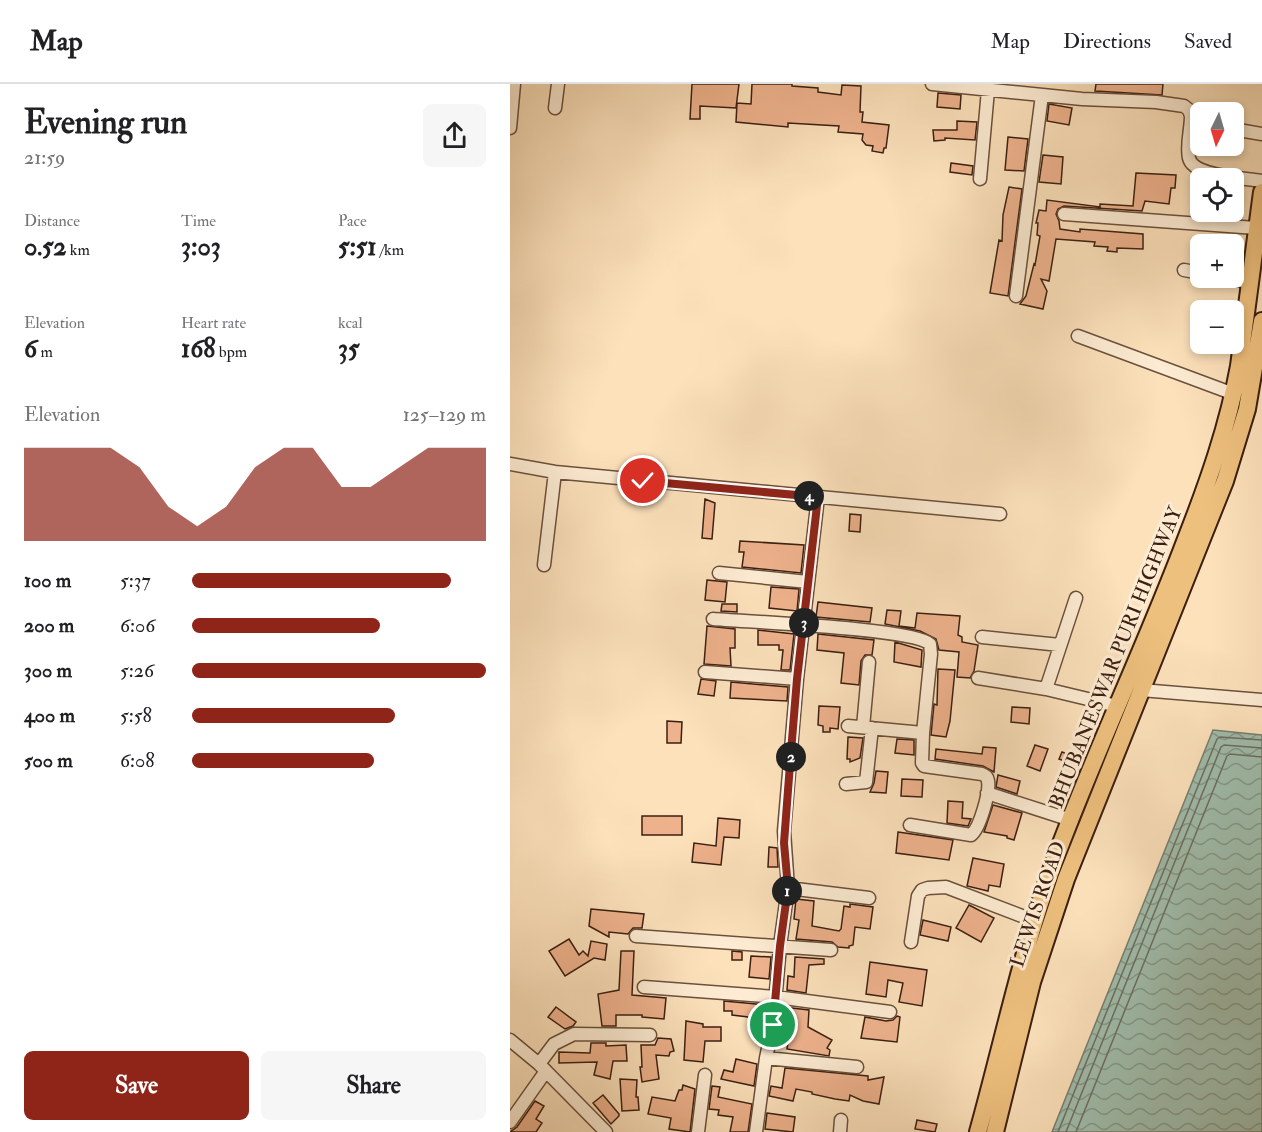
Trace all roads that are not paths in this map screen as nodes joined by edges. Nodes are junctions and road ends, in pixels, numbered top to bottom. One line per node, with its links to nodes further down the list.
1 (514, 84): 9 (street)
2 (558, 84): 7 (street)
3 (932, 84): 5 (street)
4 (1009, 87): 5 (street); 6 (street)
5 (988, 90): 13 (street)
6 (1042, 95): 8 (street); 22 (street)
7 (555, 108)
8 (1190, 112)
9 (510, 128)
10 (1244, 131): 11 (street)
11 (1262, 134)
12 (1190, 148): 14 (street)
13 (980, 179)
14 (1262, 181)
15 (1262, 192): 17 (highway, BHUBANESWAR PURI HIGHWAY)
16 (1064, 214): 17 (street)
17 (1257, 239): 21 (highway, BHUBANESWAR PURI HIGHWAY)
18 (1184, 270): 19 (street)
19 (1190, 271)
20 (1244, 281): 21 (street)
21 (1249, 282): 25 (highway, BHUBANESWAR PURI HIGHWAY)
22 (1016, 296)
23 (1262, 321): 43 (highway, LEWIS ROAD)
24 (1078, 336): 25 (street)
25 (1234, 394): 45 (highway, BHUBANESWAR PURI HIGHWAY)
26 (510, 464): 27 (street)
27 (555, 472): 28 (street); 30 (street)
28 (818, 497): 29 (street); 32 (street)
29 (1000, 514)
30 (544, 566)
31 (719, 573): 32 (street)
32 (808, 582): 35 (street)
33 (1076, 598): 37 (street)
34 (713, 619): 35 (street)
35 (804, 626): 41 (street); 48 (street)
36 (982, 637): 37 (street)
37 (1060, 645): 42 (street)
38 (869, 662): 47 (street)
39 (705, 672): 41 (street)
40 (978, 678): 42 (street)
41 (797, 679): 53 (street)
42 (1046, 689): 45 (street)
43 (1141, 690): 44 (street); 74 (highway, LEWIS ROAD)
44 (1262, 700)
45 (1117, 706): 51 (highway, BHUBANESWAR PURI HIGHWAY)
46 (848, 726): 47 (street)
47 (868, 728): 48 (street); 49 (street)
48 (923, 733): 50 (street)
49 (846, 784)
50 (987, 794): 51 (street); 52 (street)
51 (1071, 820): 55 (highway, BHUBANESWAR PURI HIGHWAY)
52 (910, 825)
53 (788, 888): 54 (street); 58 (street)
54 (868, 898)
55 (1035, 921): 57 (street); 73 (highway, BHUBANESWAR PURI HIGHWAY)
56 (636, 936): 58 (street)
57 (911, 942)
58 (780, 946): 59 (street); 61 (street)
59 (831, 950)
60 (644, 987): 61 (street)
61 (776, 997): 62 (street); 65 (street)
62 (890, 1012)
63 (650, 1035): 66 (street)
64 (510, 1040): 66 (street)
65 (766, 1058): 67 (street); 72 (street)
66 (542, 1067): 69 (street); 70 (street)
67 (857, 1067)
68 (705, 1075): 71 (street)
69 (510, 1122)
70 (606, 1132)
71 (698, 1132)
72 (756, 1132)
73 (978, 1132)
74 (995, 1132)

